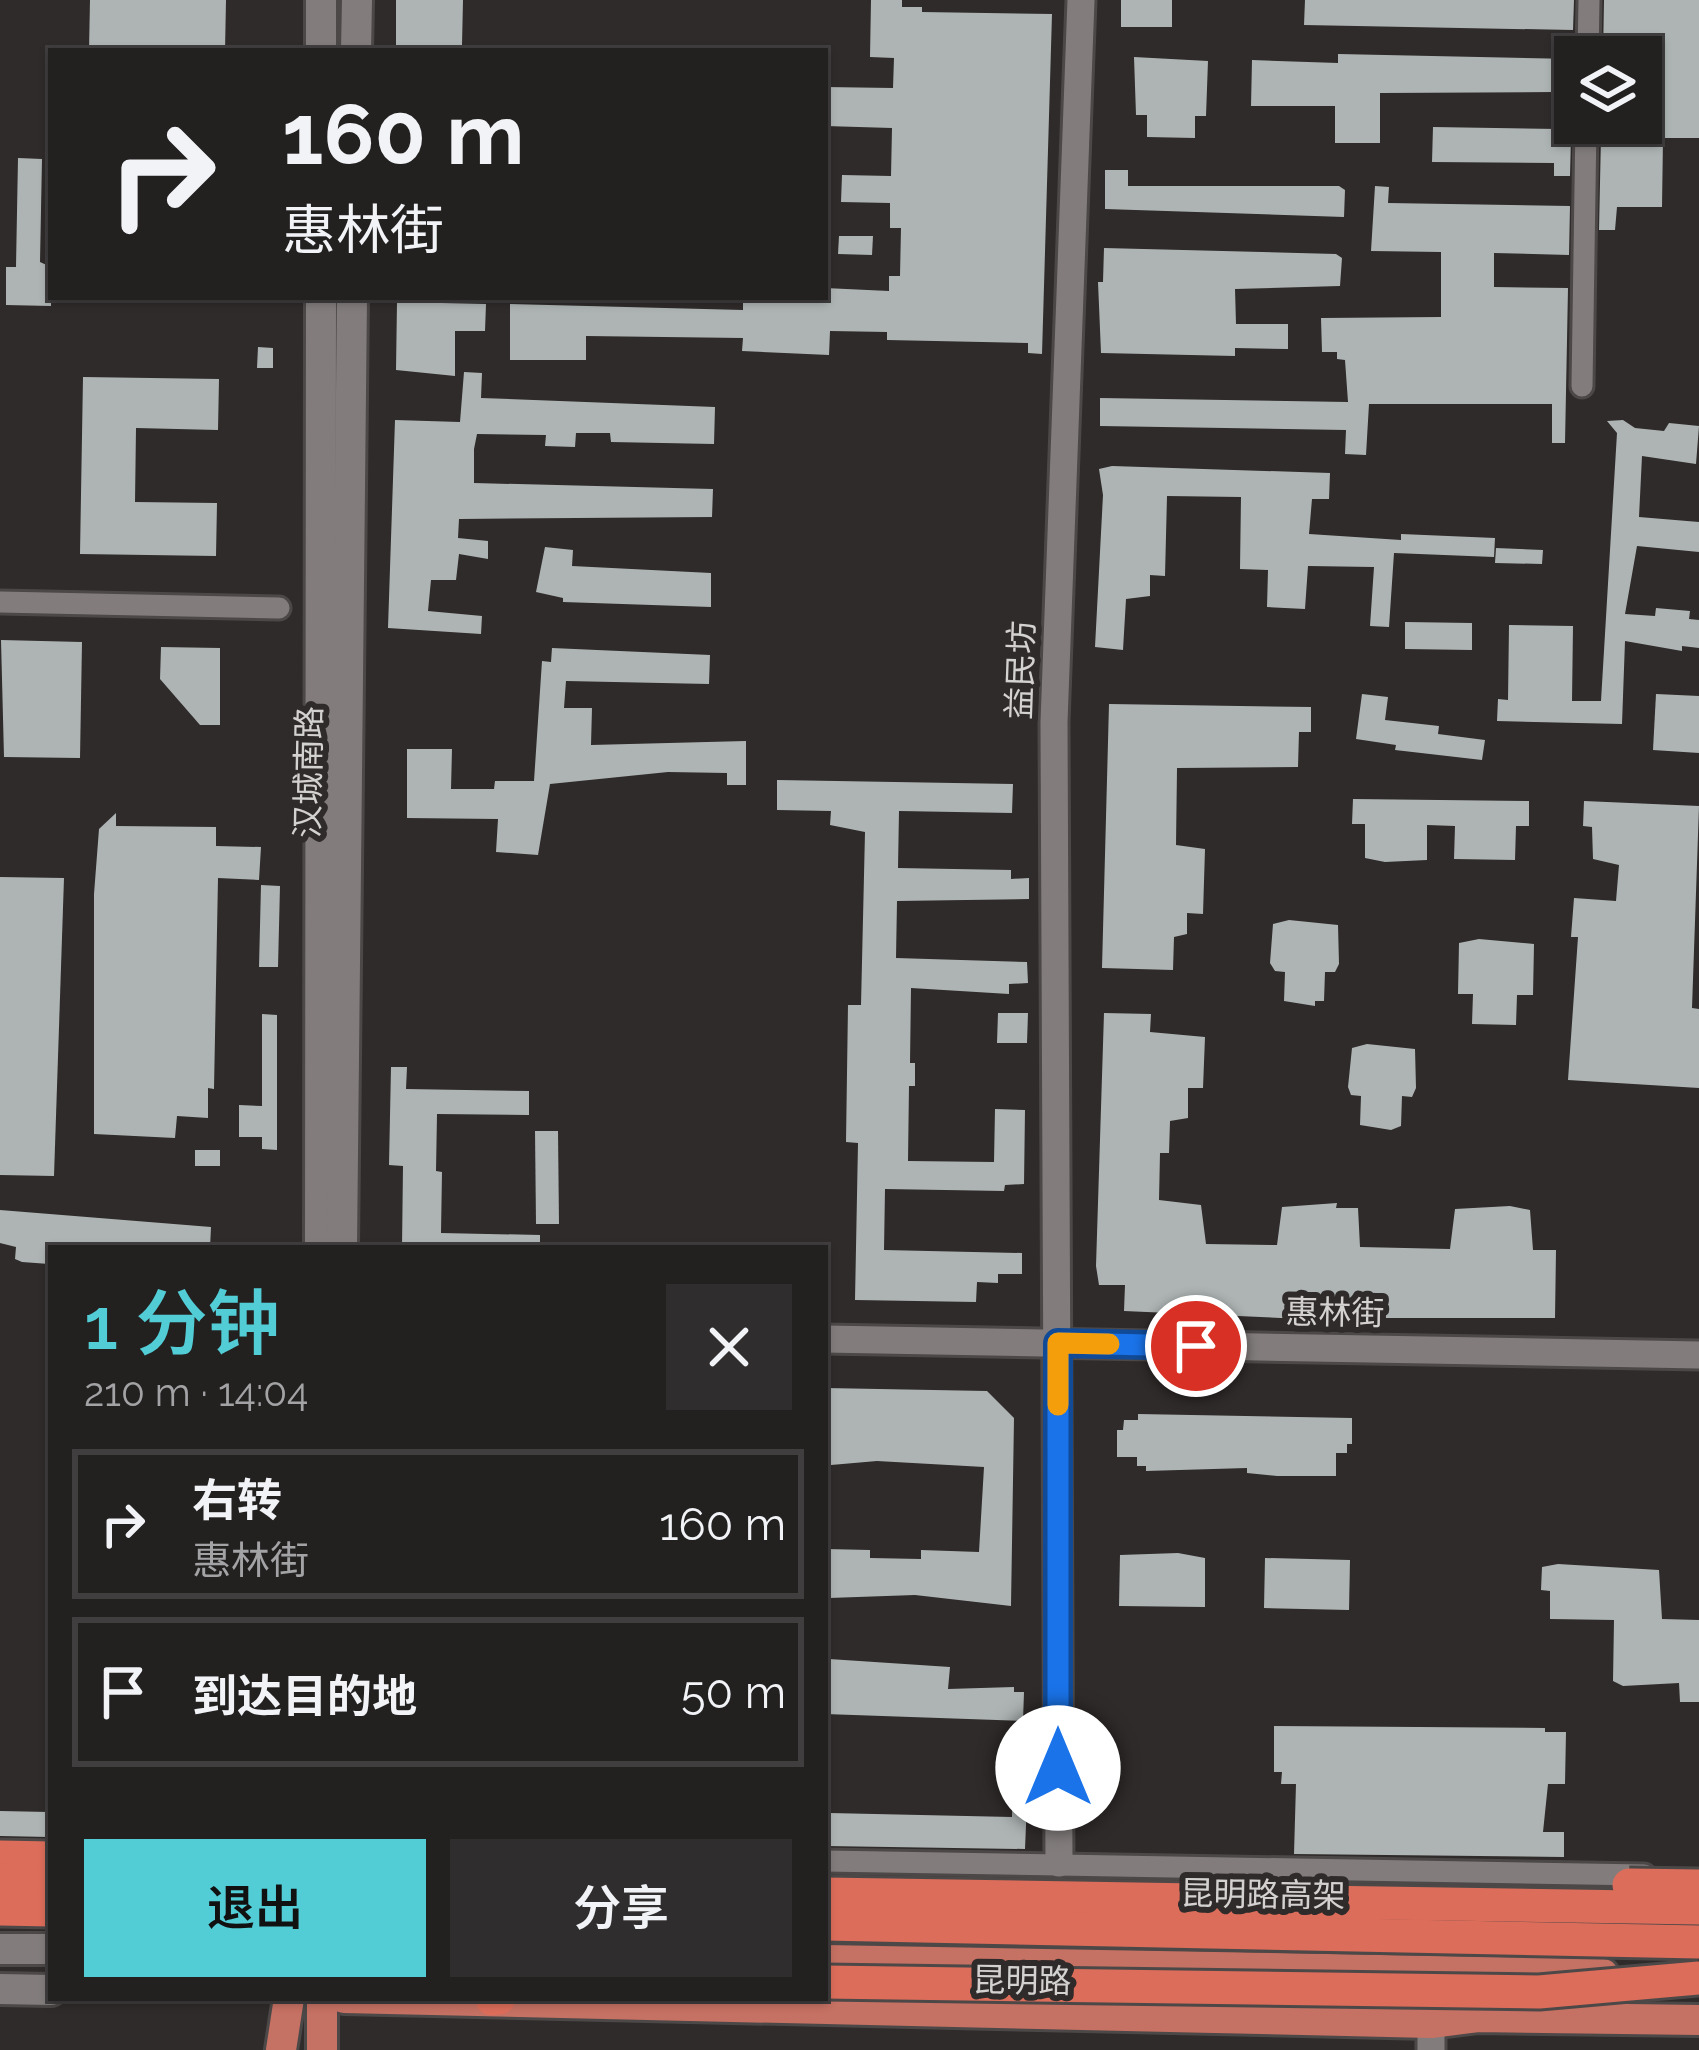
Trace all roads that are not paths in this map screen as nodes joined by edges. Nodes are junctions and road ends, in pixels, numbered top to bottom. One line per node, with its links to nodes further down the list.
1 (321, 0): 6 (main road)
2 (357, 0): 7 (main road)
3 (1081, 0): 17 (street, 益民坊)
4 (1589, 0): 5 (street)
5 (1588, 36)
6 (321, 48)
7 (356, 48)
8 (1586, 144): 11 (street)
9 (321, 300): 14 (main road, 汉城南路)
10 (352, 300): 15 (main road, 汉城南路)
11 (1582, 386)
12 (0, 602): 13 (street)
13 (278, 608)
14 (320, 1245)
15 (342, 1245)
16 (828, 1339): 17 (street, 惠林街)
17 (1058, 1343): 18 (street, 惠林街); 22 (street, 益民坊)
18 (1699, 1355)
19 (0, 1857): 20 (highway)
20 (48, 1858)
21 (828, 1861): 22 (street)
22 (1058, 1863): 23 (street); 37 (street)
23 (1699, 1876)
24 (0, 1880): 25 (highway)
25 (48, 1881)
26 (828, 1881): 27 (highway, bridge)
27 (1699, 1886)
28 (828, 1894): 30 (highway, 昆明路高架, bridge)
29 (0, 1909): 31 (highway)
30 (1699, 1909)
31 (48, 1910)
32 (828, 1924): 33 (highway, 昆明路高架, bridge)
33 (1699, 1942)
34 (0, 1949): 35 (main road)
35 (48, 1949)
36 (828, 1960): 37 (main road, 昆明路)
37 (1058, 1964): 38 (main road, 昆明路)
38 (1432, 1971): 39 (main road, 昆明路); 47 (street)
39 (1699, 1977): 40 (highway, bridge)
40 (828, 1982)
41 (0, 1989): 42 (main road)
42 (48, 1990)
43 (288, 2001): 48 (main road)
44 (322, 2001): 49 (main road)
45 (539, 2001): 47 (main road, 昆明路)
46 (1699, 2020): 47 (main road, 昆明路)
47 (1431, 2037)
48 (280, 2050)
49 (322, 2050)

